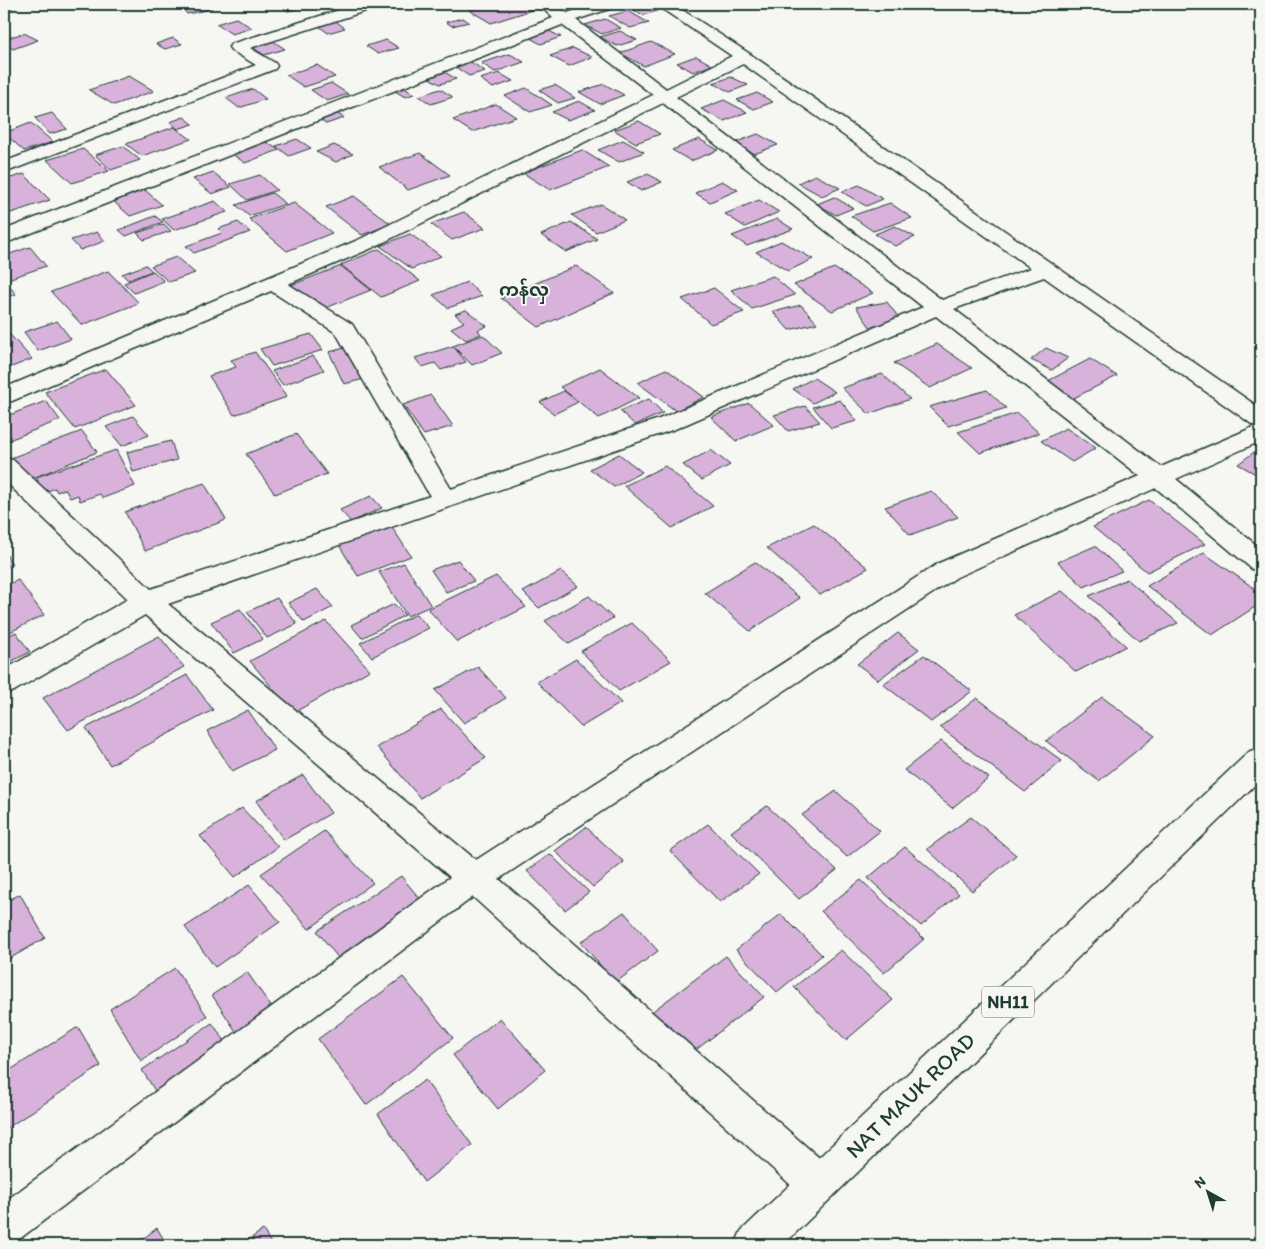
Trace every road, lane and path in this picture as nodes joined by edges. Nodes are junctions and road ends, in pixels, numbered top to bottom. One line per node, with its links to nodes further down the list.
1 (373, 4): 8 (main road)
2 (546, 4): 5 (main road)
3 (610, 4): 5 (main road)
4 (664, 4): 6 (main road)
5 (564, 18): 7 (main road); 9 (main road)
6 (744, 57): 7 (main road); 10 (main road)
7 (666, 95): 11 (main road); 12 (main road)
8 (4, 168)
9 (4, 238)
10 (1046, 269): 12 (main road); 14 (main road)
11 (273, 283): 13 (main road); 18 (main road)
12 (938, 308): 17 (main road); 18 (main road)
13 (4, 396)
14 (1261, 420)
15 (1261, 432): 17 (main road)
16 (4, 466): 20 (main road)
17 (1158, 477): 19 (main road); 23 (main road)
18 (445, 500): 20 (main road)
19 (1261, 563)
20 (147, 601): 21 (main road); 23 (main road)
21 (4, 683)
22 (1261, 760): 24 (main road, NAT MAUK ROAD / NH11)
23 (474, 878): 24 (main road); 25 (main road)
24 (818, 1183): 26 (main road, NAT MAUK ROAD / NH11)
25 (4, 1226)
26 (755, 1245)

